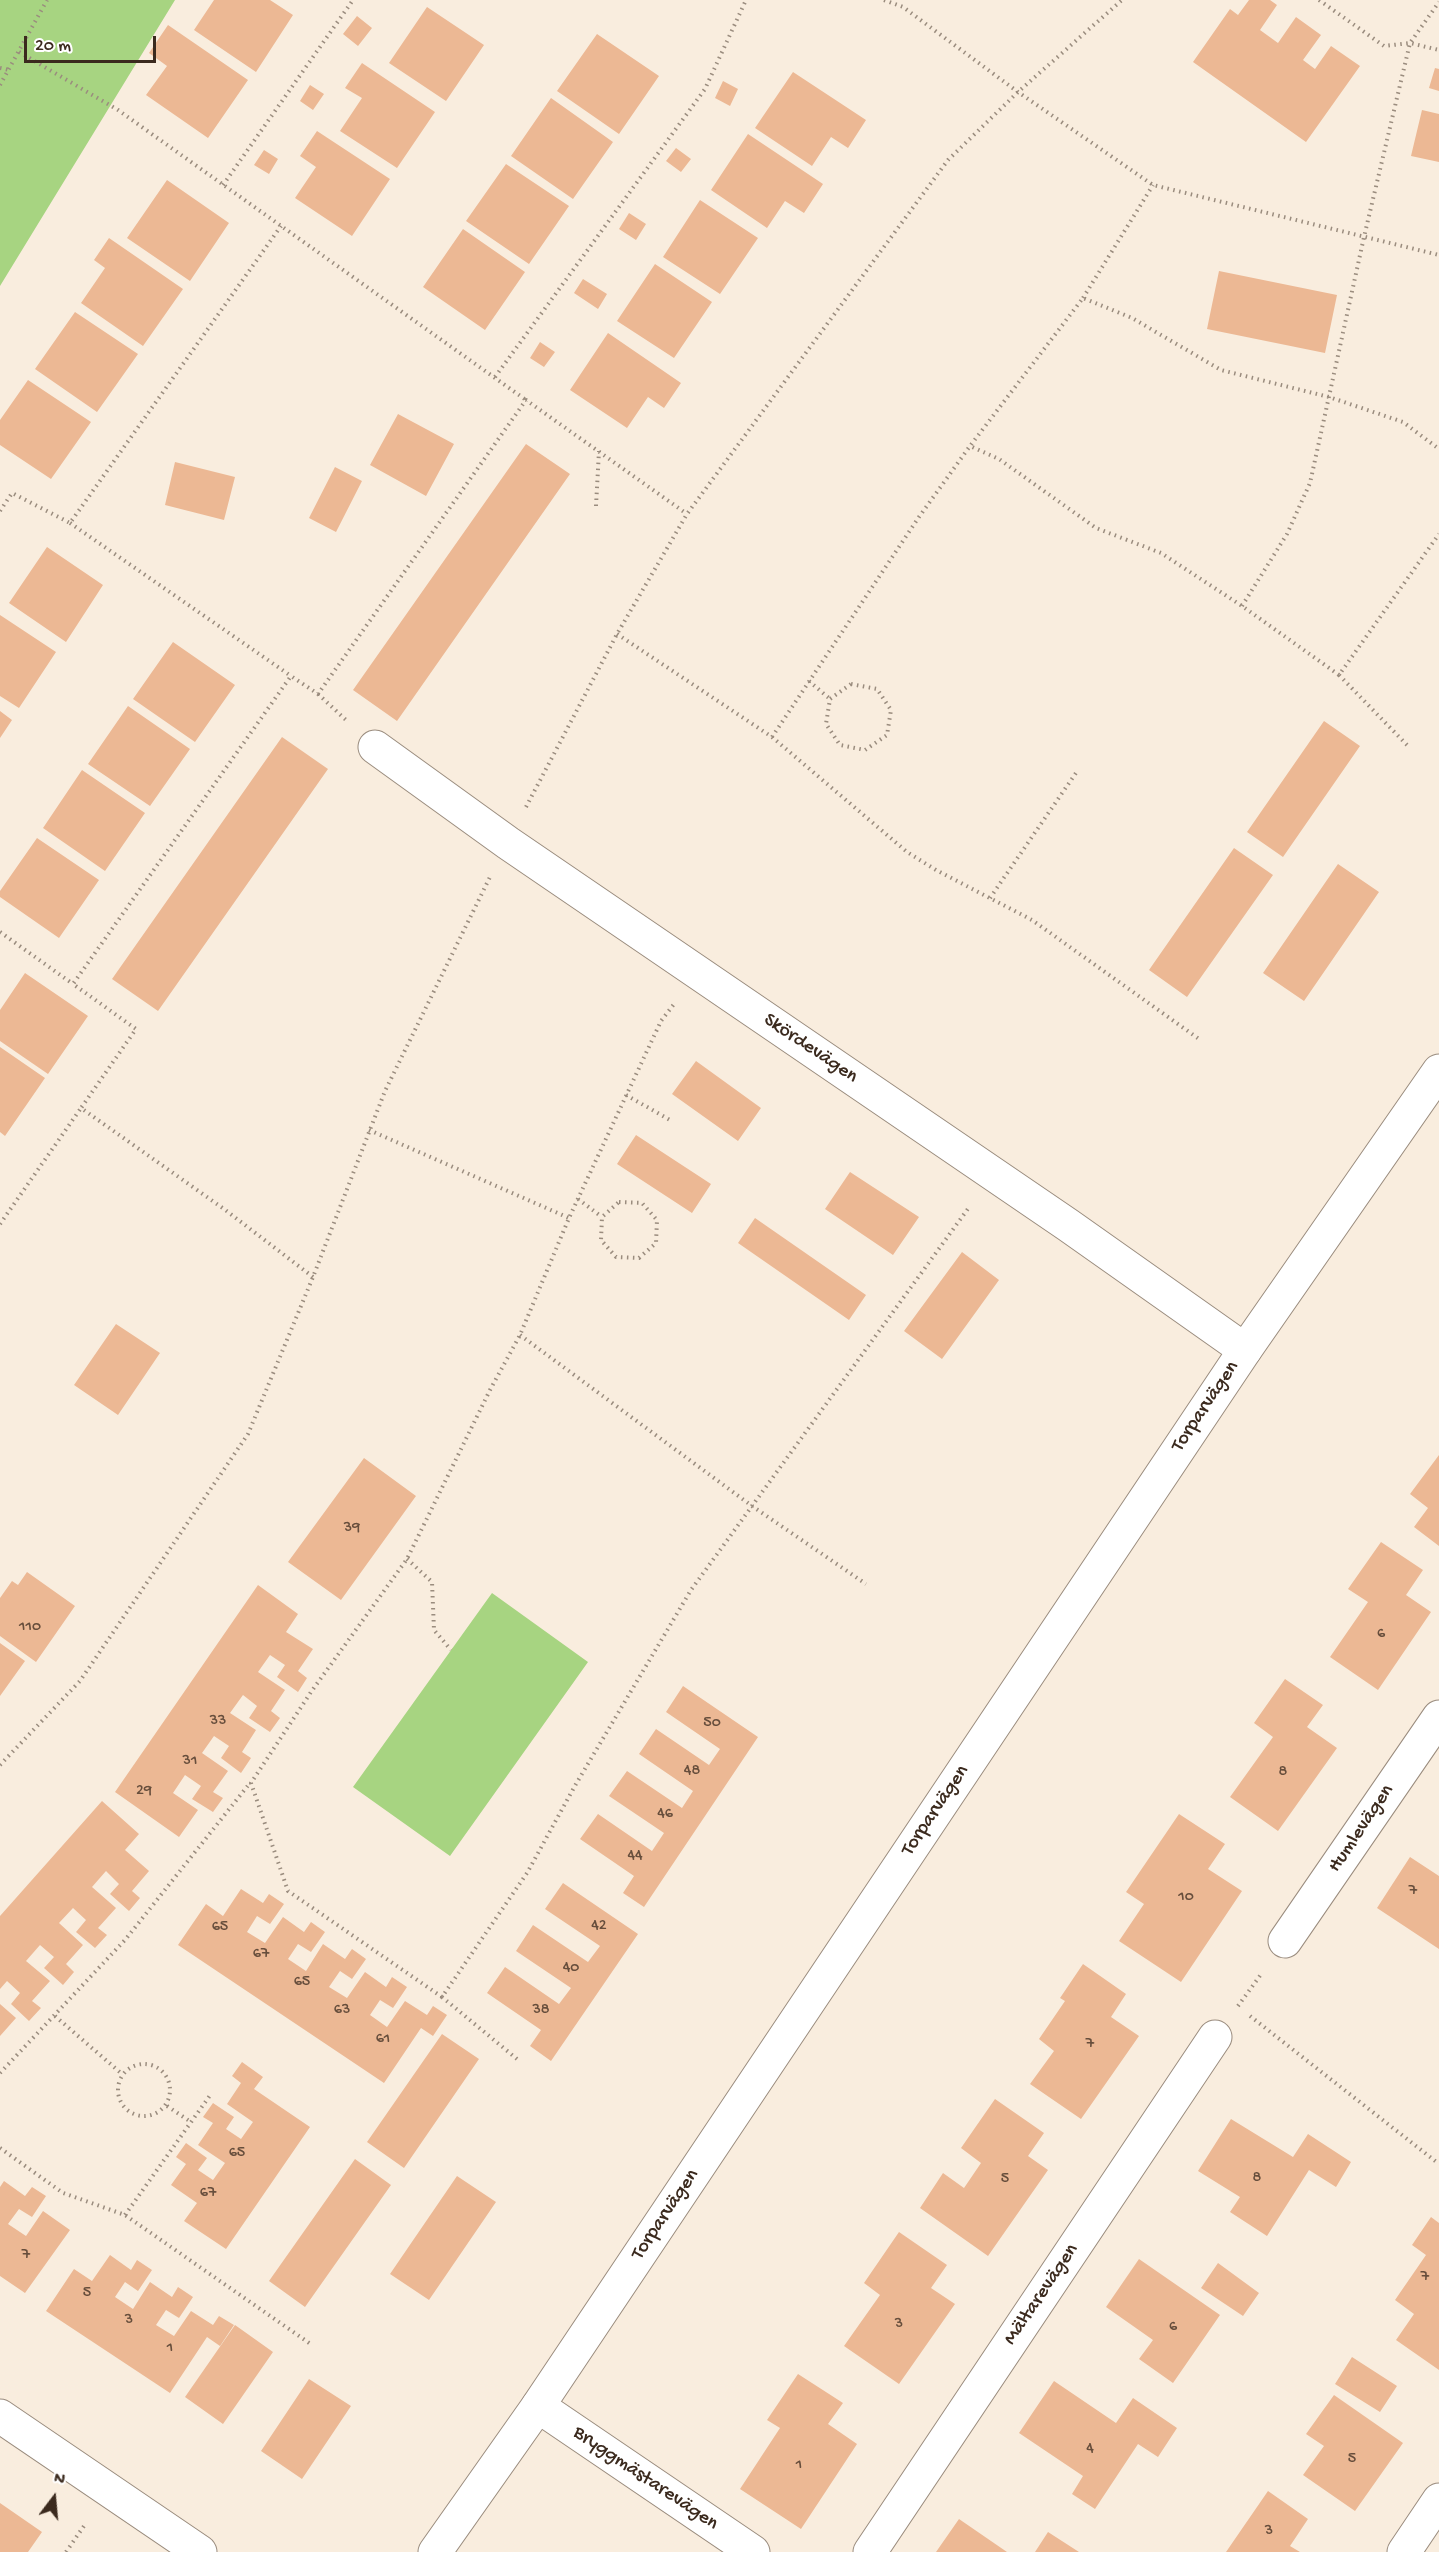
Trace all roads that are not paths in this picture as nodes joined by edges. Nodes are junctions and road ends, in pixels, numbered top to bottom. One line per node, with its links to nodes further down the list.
1 (375, 747): 3 (street, Skördevägen)
2 (1436, 1080): 3 (street, Torparvägen)
3 (1245, 1350): 7 (street, Torparvägen)
4 (1439, 1717): 5 (street, Humlevägen)
5 (1285, 1941)
6 (1215, 2037): 13 (street, Mältarevägen)
7 (538, 2406): 11 (street, Torparvägen); 12 (street, Bryggmästarevägen)
8 (0, 2416): 10 (street)
9 (1439, 2500): 14 (street)
10 (200, 2552)
11 (435, 2552)
12 (753, 2552)
13 (870, 2552)
14 (1404, 2552)

